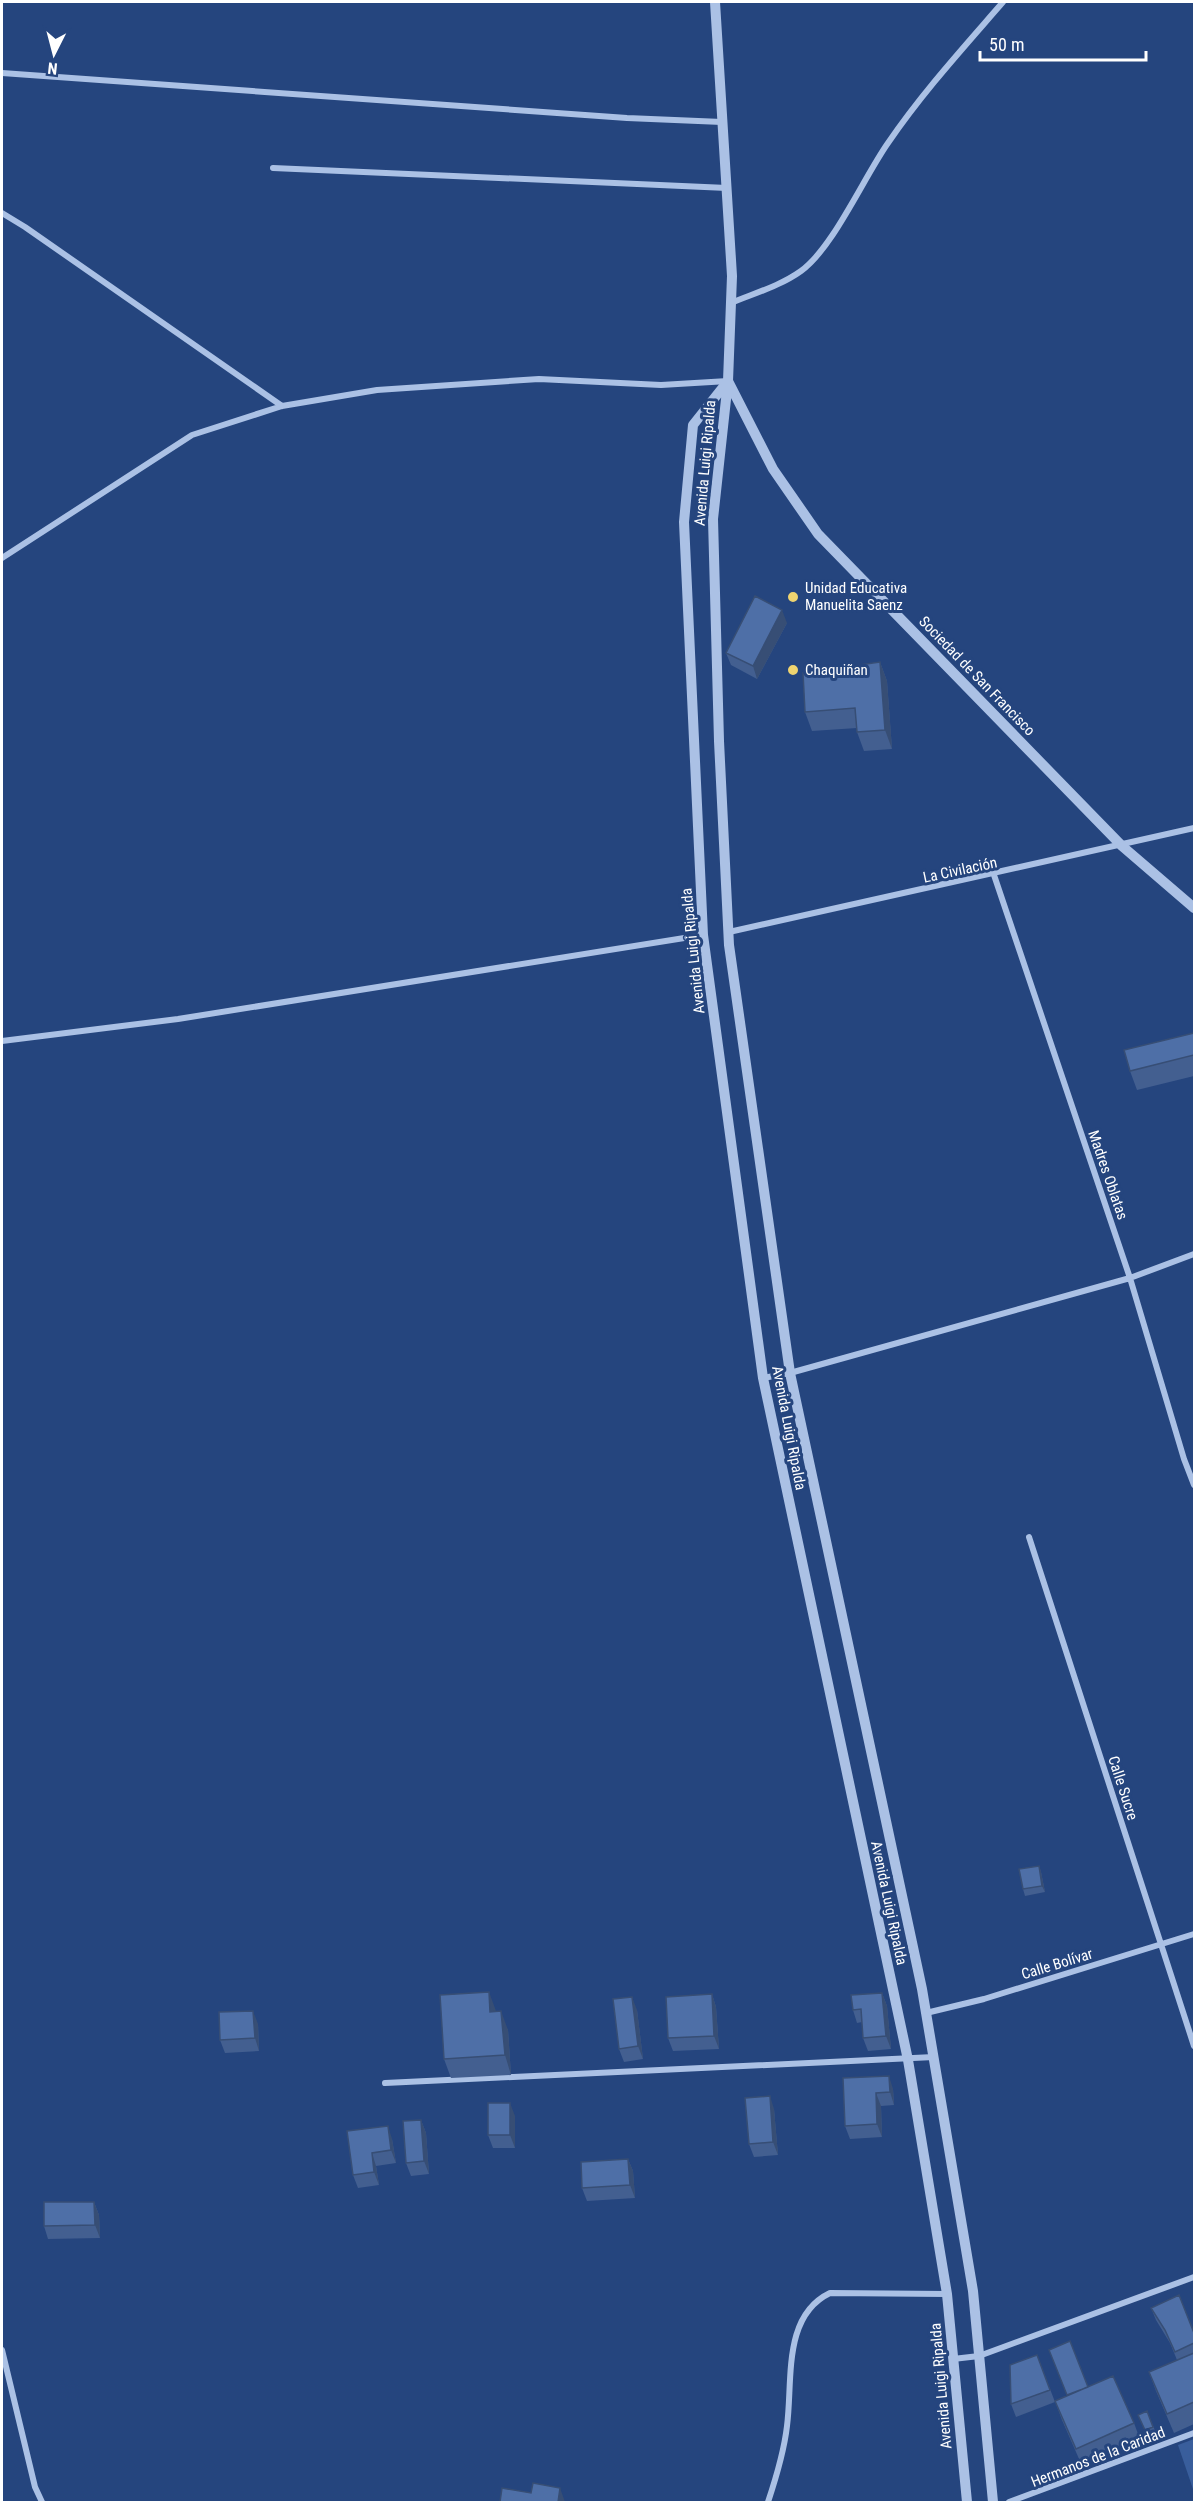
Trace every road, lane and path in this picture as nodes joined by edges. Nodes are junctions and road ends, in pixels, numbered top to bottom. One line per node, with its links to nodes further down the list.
1 (714, 2): 4 (street)
2 (1003, 2): 8 (street)
3 (2, 73): 4 (street)
4 (722, 122): 6 (street)
5 (273, 168): 6 (street)
6 (728, 188): 8 (street)
7 (2, 213): 10 (street)
8 (731, 303): 9 (street)
9 (728, 381): 10 (street); 13 (street, Sociedad de San Francisco); 16 (street, Avenida Luigi Ripalda); 17 (street, Avenida Luigi Ripalda)
10 (282, 406): 11 (street)
11 (2, 558)
12 (1194, 828): 13 (street, La Civilación)
13 (1122, 846): 14 (street, La Civilación); 15 (street, Sociedad de San Francisco)
14 (994, 875): 16 (street, La Civilación); 20 (street, Madres Oblatas)
15 (1194, 908)
16 (729, 932): 21 (street, Avenida Luigi Ripalda)
17 (703, 936): 18 (street); 22 (street, Avenida Luigi Ripalda)
18 (2, 1041)
19 (1194, 1254): 20 (street)
20 (1130, 1278): 21 (street); 23 (street, Madres Oblatas)
21 (790, 1373): 22 (street); 27 (street, Avenida Luigi Ripalda)
22 (763, 1378): 30 (street, Avenida Luigi Ripalda)
23 (1194, 1485)
24 (1029, 1537): 26 (street, Calle Sucre)
25 (1194, 1934): 26 (street, Calle Bolívar)
26 (1161, 1944): 27 (street, Calle Bolívar); 28 (street, Calle Sucre)
27 (926, 2013): 29 (street, Avenida Luigi Ripalda)
28 (1194, 2046)
29 (934, 2057): 30 (street); 35 (street, Avenida Luigi Ripalda)
30 (908, 2060): 31 (street); 33 (street, Avenida Luigi Ripalda)
31 (385, 2083)
32 (1194, 2277): 35 (street)
33 (947, 2294): 36 (street, Avenida Luigi Ripalda); 39 (street)
34 (2, 2350): 38 (street)
35 (979, 2356): 36 (street); 41 (street, Avenida Luigi Ripalda)
36 (953, 2359): 40 (street, Avenida Luigi Ripalda)
37 (1194, 2433): 42 (street, Hermanos de la Caridad)
38 (42, 2502)
39 (768, 2502)
40 (967, 2502)
41 (993, 2502)
42 (1009, 2502)

